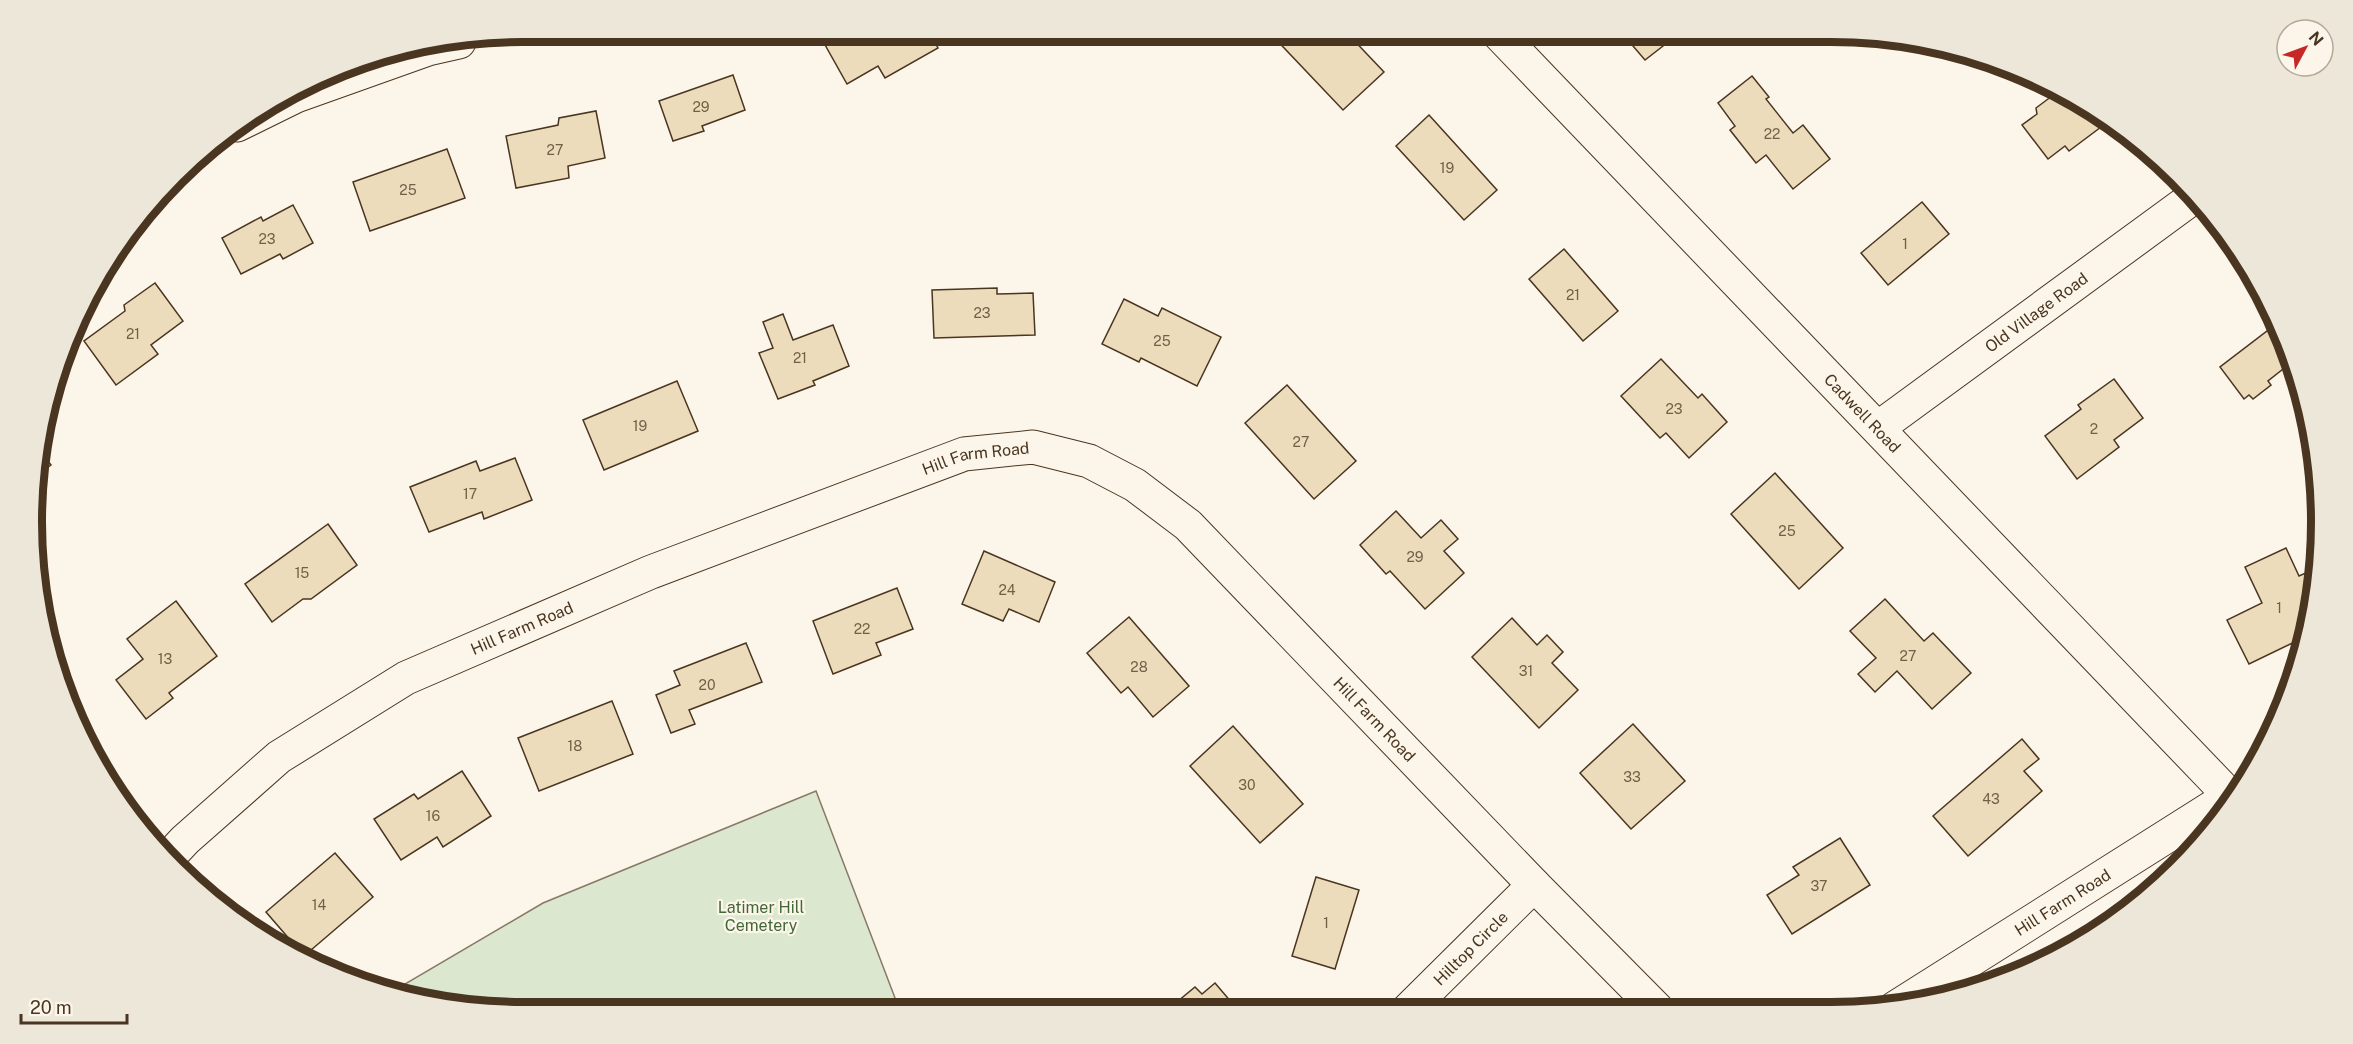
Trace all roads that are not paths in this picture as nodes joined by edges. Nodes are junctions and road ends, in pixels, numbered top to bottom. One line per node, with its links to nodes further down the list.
1 (1507, 42): 5 (street, Cadwell Road)
2 (412, 55): 3 (street)
3 (319, 88)
4 (2188, 201): 5 (street, Old Village Road)
5 (1878, 429): 6 (street, Cadwell Road)
6 (2229, 791)
7 (2222, 801): 10 (street, Hill Farm Road)
8 (174, 852): 9 (street, Hill Farm Road)
9 (1534, 885): 11 (street, Hilltop Circle); 12 (street, Hill Farm Road)
10 (1916, 994)
11 (1416, 1002)
12 (1649, 1002)

